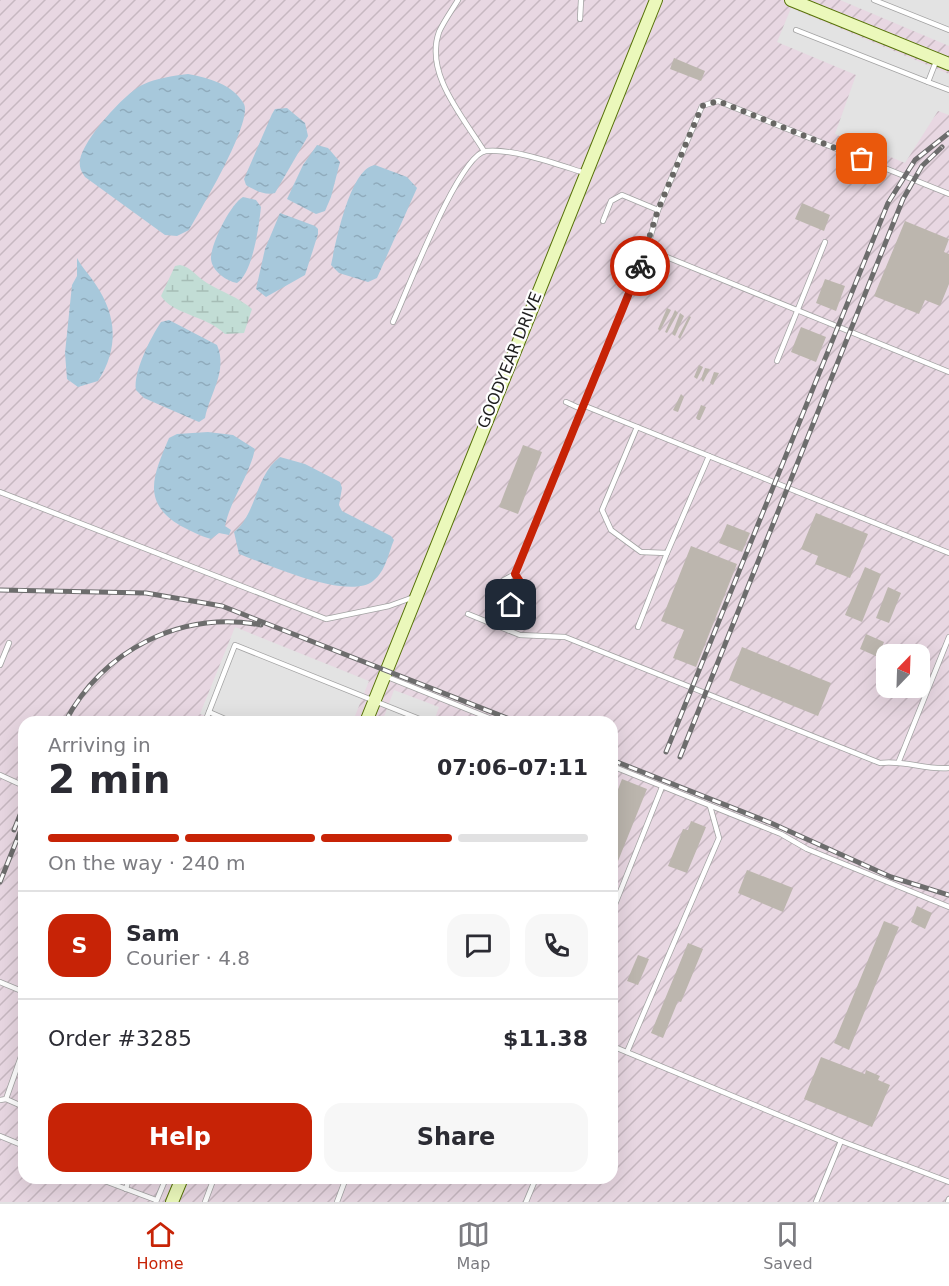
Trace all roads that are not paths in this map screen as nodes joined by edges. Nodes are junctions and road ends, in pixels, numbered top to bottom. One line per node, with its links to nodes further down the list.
1 (458, 0): 12 (lane)
2 (581, 0): 6 (lane)
3 (656, 0): 13 (street, GOODYEAR DRIVE)
4 (790, 0): 9 (street)
5 (874, 0): 8 (lane)
6 (580, 20)
7 (796, 30): 10 (lane)
8 (949, 30)
9 (943, 62): 10 (lane)
10 (928, 82): 11 (lane)
11 (949, 90)
12 (484, 151): 13 (lane); 20 (lane)
13 (585, 173): 31 (street, GOODYEAR DRIVE)
14 (949, 194): 15 (lane)
15 (658, 210): 16 (lane); 18 (lane)
16 (603, 221)
17 (825, 242): 19 (lane)
18 (647, 249): 19 (lane); 24 (lane)
19 (798, 310): 21 (lane); 22 (lane)
20 (393, 322)
21 (777, 361)
22 (949, 372)
23 (566, 402): 24 (lane)
24 (585, 406): 25 (lane); 30 (lane)
25 (637, 427): 26 (lane); 28 (lane)
26 (709, 456): 28 (lane); 29 (lane)
27 (0, 492): 31 (lane)
28 (667, 553): 33 (lane)
29 (949, 554)
30 (515, 574): 30 (lane)
31 (414, 597): 37 (street, GOODYEAR DRIVE)
32 (468, 614): 45 (lane)
33 (638, 627)
34 (949, 637): 45 (lane)
35 (9, 643): 36 (lane)
36 (0, 665)
37 (383, 675): 38 (street, GOODYEAR DRIVE); 44 (lane)
38 (374, 700): 39 (lane); 42 (street, GOODYEAR DRIVE); 43 (lane)
39 (209, 712): 40 (lane); 41 (lane)
40 (207, 716)
41 (218, 716)
42 (368, 716)
43 (413, 716)
44 (477, 716)
45 (899, 761): 46 (lane)
46 (949, 768)
47 (618, 769): 50 (lane)
48 (0, 775): 49 (lane)
49 (18, 783)
50 (662, 786): 51 (lane); 52 (lane)
51 (710, 806): 53 (lane); 57 (lane)
52 (618, 897)
53 (949, 907)
54 (0, 982): 55 (lane)
55 (18, 990)
56 (618, 1048): 57 (lane)
57 (627, 1052): 63 (lane)
58 (18, 1065): 59 (lane)
59 (6, 1099): 60 (lane); 61 (lane)
60 (0, 1100)
61 (18, 1104)
62 (0, 1136): 64 (lane)
63 (841, 1141): 65 (lane); 79 (lane)
64 (18, 1144)
65 (949, 1182)
66 (113, 1184): 73 (lane)
67 (127, 1184): 73 (lane)
68 (163, 1184): 74 (lane)
69 (180, 1184): 75 (street)
70 (212, 1184): 76 (lane)
71 (344, 1184): 77 (lane)
72 (534, 1184): 78 (lane)
73 (126, 1189): 74 (lane)
74 (156, 1201)
75 (172, 1202)
76 (205, 1202)
77 (337, 1202)
78 (526, 1202)
79 (816, 1202)

